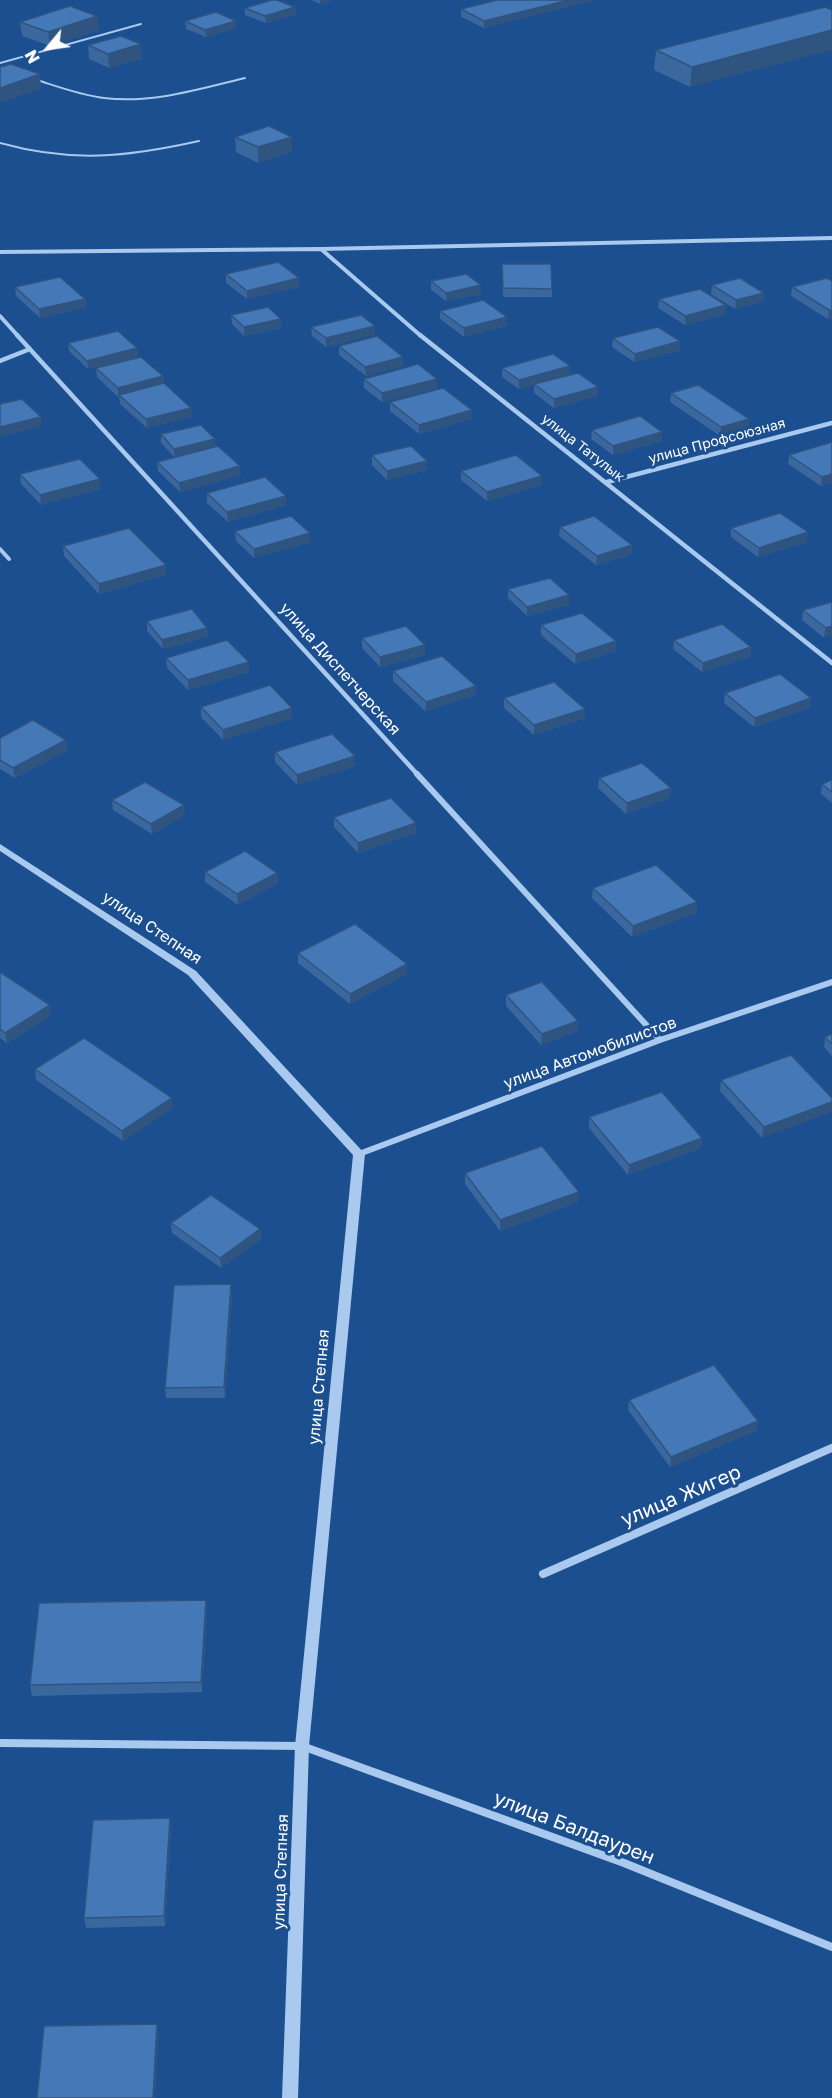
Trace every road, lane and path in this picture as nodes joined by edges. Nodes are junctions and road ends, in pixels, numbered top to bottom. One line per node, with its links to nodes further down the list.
1 (141, 24): 2 (lane)
2 (0, 63)
3 (30, 78): 4 (lane)
4 (245, 78)
5 (198, 141): 6 (lane)
6 (0, 143)
7 (832, 238): 8 (street)
8 (321, 249): 9 (street); 14 (street, улица Татулык)
9 (0, 252)
10 (0, 316): 11 (street, улица Диспетчерская)
11 (30, 349): 12 (street); 20 (street, улица Диспетчерская)
12 (0, 361)
13 (832, 423): 14 (street, улица Профсоюзная)
14 (607, 482): 17 (street, улица Татулык)
15 (0, 549): 16 (lane)
16 (9, 559)
17 (831, 662)
18 (0, 847): 21 (street, улица Степная)
19 (832, 982): 20 (street, улица Автомобилистов)
20 (660, 1040): 21 (street, улица Автомобилистов)
21 (359, 1154): 25 (street, улица Степная)
22 (832, 1449): 23 (street, улица Жигер)
23 (543, 1574)
24 (0, 1743): 25 (street, улица Балдаурен)
25 (302, 1746): 26 (street, улица Балдаурен); 27 (street, улица Степная)
26 (832, 1947)
27 (290, 2098)

